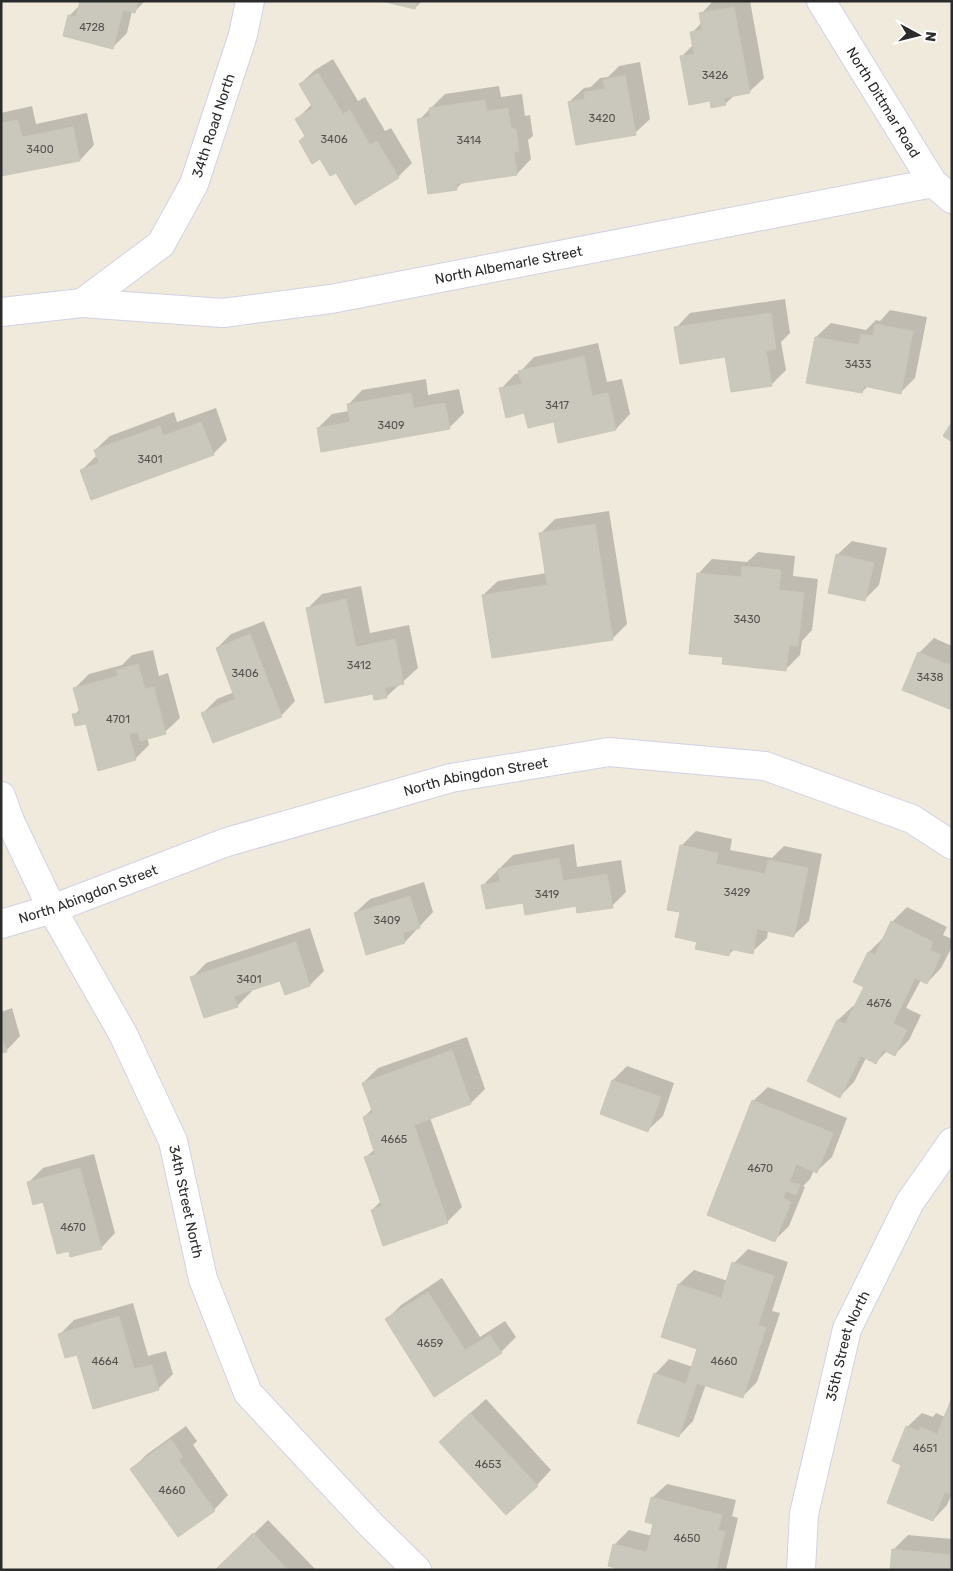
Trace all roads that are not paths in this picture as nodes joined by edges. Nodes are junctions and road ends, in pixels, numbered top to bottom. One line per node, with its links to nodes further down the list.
1 (250, 1): 4 (street, 34th Road North)
2 (821, 1): 3 (street, North Dittmar Road)
3 (942, 191): 4 (street, North Albemarle Street)
4 (82, 303): 5 (street, North Albemarle Street)
5 (1, 312)
6 (1, 796): 8 (street, 34th Street North)
7 (952, 844): 8 (street, North Abingdon Street)
8 (52, 909): 9 (street, North Abingdon Street); 11 (street, 34th Street North)
9 (1, 924)
10 (952, 1142): 12 (street, 35th Street North)
11 (417, 1570)
12 (801, 1570)

